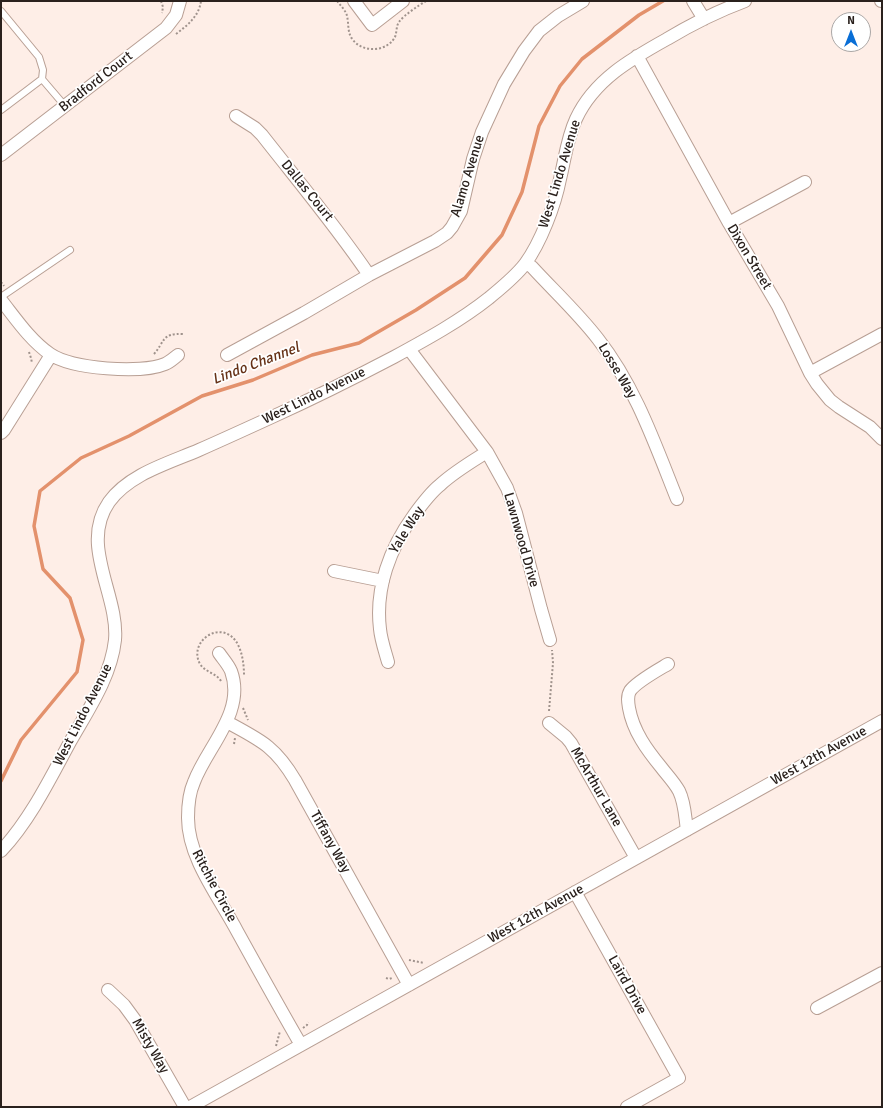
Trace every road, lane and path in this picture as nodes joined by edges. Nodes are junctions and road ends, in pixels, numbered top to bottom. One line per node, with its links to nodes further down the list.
1 (180, 1): 13 (street, Bradford Court)
2 (354, 1): 5 (street)
3 (373, 1): 4 (path)
4 (380, 1)
5 (403, 1)
6 (583, 1): 21 (street, Alamo Avenue)
7 (745, 1): 10 (street, West Lindo Avenue)
8 (695, 4): 10 (street)
9 (1, 11): 12 (lane)
10 (704, 18): 11 (street, West Lindo Avenue)
11 (637, 56): 18 (street, Dixon Street); 20 (street, West Lindo Avenue)
12 (42, 79): 13 (lane); 14 (lane)
13 (65, 106): 16 (street, Bradford Court)
14 (1, 110)
15 (236, 116): 21 (street, Dallas Court)
16 (1, 155)
17 (805, 182): 18 (street)
18 (729, 223): 33 (street, Dixon Street)
19 (70, 250): 23 (lane)
20 (526, 263): 26 (street, West Lindo Avenue); 37 (street, Losse Way)
21 (369, 275): 30 (street, Alamo Avenue)
22 (1, 282): 23 (path)
23 (4, 296): 28 (street)
24 (183, 334): 31 (path)
25 (882, 334): 33 (street)
26 (409, 349): 36 (street, Lawnwood Drive); 54 (street, West Lindo Avenue)
27 (28, 351): 32 (path)
28 (51, 355): 29 (street); 34 (street)
29 (178, 355)
30 (228, 355)
31 (151, 357)
32 (31, 366)
33 (810, 373): 35 (street, Dixon Street)
34 (1, 433)
35 (882, 439)
36 (487, 452): 39 (street, Yale Way); 40 (street, Lawnwood Drive)
37 (677, 499)
38 (334, 571): 39 (street)
39 (383, 582): 42 (street, Yale Way)
40 (550, 640): 50 (path)
41 (219, 653): 48 (street, Ritchie Circle)
42 (388, 662)
43 (668, 664): 53 (street)
44 (245, 678): 45 (path)
45 (223, 685)
46 (243, 707): 49 (path)
47 (882, 721): 53 (street, West 12th Avenue)
48 (226, 722): 62 (street, Tiffany Way); 66 (street, Ritchie Circle)
49 (252, 723)
50 (549, 723): 55 (street, McArthur Lane)
51 (241, 742): 52 (path)
52 (234, 744)
53 (687, 830): 55 (street, West 12th Avenue)
54 (1, 851)
55 (636, 858): 56 (street, West 12th Avenue)
56 (575, 892): 62 (street, West 12th Avenue); 70 (street, Laird Drive)
57 (408, 960): 58 (path)
58 (427, 962)
59 (388, 971): 61 (path)
60 (882, 973): 64 (street)
61 (386, 978)
62 (409, 985): 66 (street, West 12th Avenue)
63 (108, 990): 68 (street, Misty Way)
64 (817, 1008)
65 (278, 1026): 67 (path)
66 (301, 1045): 69 (street, West 12th Avenue)
67 (273, 1048)
68 (185, 1107)
69 (190, 1107)
70 (627, 1107)

